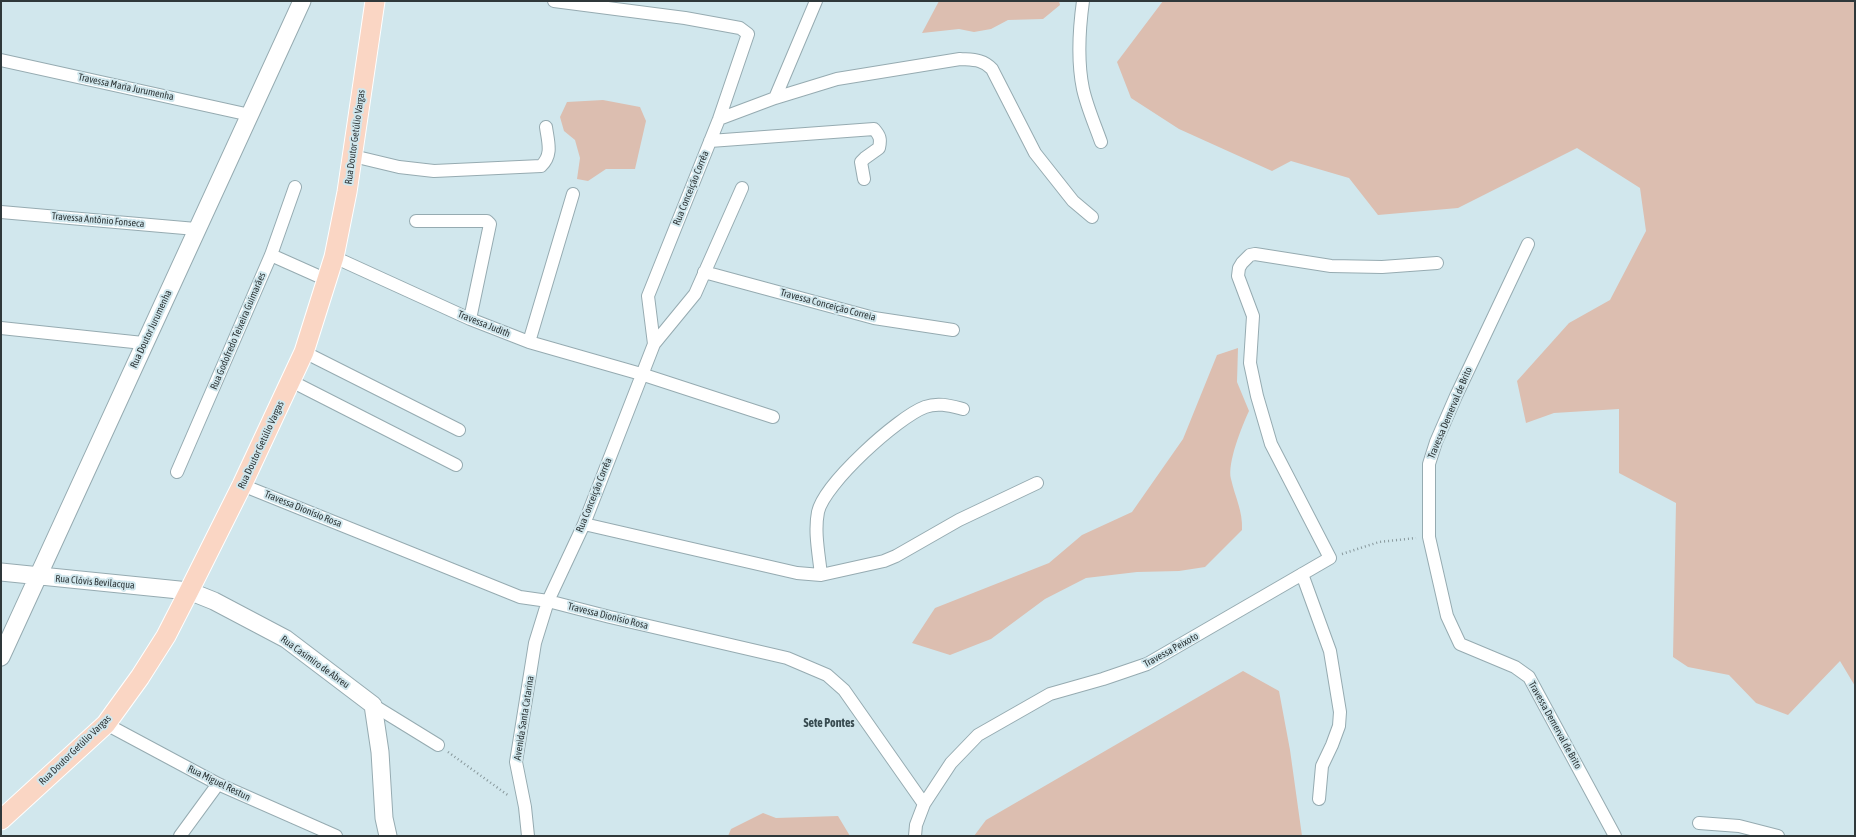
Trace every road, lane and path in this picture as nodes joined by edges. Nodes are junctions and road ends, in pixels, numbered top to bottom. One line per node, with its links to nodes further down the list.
1 (302, 1): 8 (main road, Rua Doutor Jurumenha)
2 (375, 1): 13 (main road, Rua Doutor Getúlio Vargas)
3 (554, 1): 9 (street, Rua Conceição Corrêa)
4 (816, 1): 7 (street)
5 (1083, 1): 12 (street)
6 (1, 60): 8 (street, Travessa Maria Jurumenha)
7 (775, 98): 9 (street); 19 (street)
8 (250, 114): 21 (main road, Rua Doutor Jurumenha)
9 (719, 119): 11 (street, Rua Conceição Corrêa)
10 (546, 127): 13 (street)
11 (710, 141): 14 (street); 33 (street, Rua Conceição Corrêa)
12 (1101, 142)
13 (353, 156): 24 (main road, Rua Doutor Getúlio Vargas)
14 (864, 179)
15 (295, 187): 23 (street, Rua Godofredo Teixeira Guimarães)
16 (742, 188): 26 (street, Rua Conceição Corrêa)
17 (572, 194): 31 (street)
18 (1, 212): 21 (street, Travessa Antônio Fonseca)
19 (1092, 217)
20 (416, 221): 28 (street)
21 (196, 229): 32 (main road, Rua Doutor Jurumenha)
22 (1528, 244): 45 (street, Travessa Demerval de Brito)
23 (271, 255): 27 (street); 41 (street, Rua Godofredo Teixeira Guimarães)
24 (334, 257): 27 (main road, Rua Doutor Getúlio Vargas); 28 (street, Travessa Judith)
25 (1437, 263): 46 (street)
26 (704, 272): 30 (street, Travessa Conceição Correia); 33 (street, Rua Conceição Corrêa)
27 (327, 280): 34 (main road, Rua Doutor Getúlio Vargas)
28 (470, 319): 31 (street, Travessa Judith)
29 (1, 328): 32 (street)
30 (953, 330)
31 (530, 342): 35 (street, Travessa Judith)
32 (144, 343): 50 (main road, Rua Doutor Jurumenha)
33 (654, 344): 35 (street, Rua Conceição Corrêa)
34 (304, 352): 36 (main road, Rua Doutor Getúlio Vargas); 39 (street)
35 (641, 374): 38 (street, Travessa Judith); 44 (street, Rua Conceição Corrêa)
36 (291, 381): 40 (street); 43 (main road, Rua Doutor Getúlio Vargas)
37 (963, 409): 49 (street)
38 (773, 417)
39 (459, 430)
40 (456, 465)
41 (177, 472)
42 (1037, 483): 49 (street)
43 (242, 485): 51 (main road, Rua Doutor Getúlio Vargas); 52 (street, Travessa Dionísio Rosa)
44 (584, 524): 49 (street); 52 (street, Rua Conceição Corrêa)
45 (1429, 537): 46 (path); 68 (street, Travessa Demerval de Brito)
46 (1330, 558): 48 (street, Travessa Peixoto)
47 (1, 572): 50 (main road, Rua Clóvis Bevilacqua)
48 (1302, 574): 58 (street); 59 (street, Travessa Peixoto)
49 (822, 575)
50 (39, 576): 51 (main road, Rua Clóvis Bevilacqua); 53 (main road, Rua Doutor Jurumenha)
51 (189, 591): 54 (main road, Rua Casimiro de Abreu); 55 (main road, Rua Doutor Getúlio Vargas)
52 (548, 601): 59 (street, Travessa Dionísio Rosa); 60 (street, Avenida Santa Catarina)
53 (1, 656)
54 (373, 705): 56 (street, Rua Casimiro de Abreu); 65 (main road)
55 (106, 724): 57 (street, Rua Miguel Restun); 61 (main road, Rua Doutor Getúlio Vargas)
56 (438, 745): 60 (path)
57 (218, 784): 63 (street); 64 (street, Rua Miguel Restun)
58 (1319, 799)
59 (924, 804): 67 (street, Travessa Peixoto)
60 (525, 807): 66 (street, Avenida Santa Catarina)
61 (1, 820)
62 (1699, 823): 69 (street)
63 (180, 836)
64 (336, 836)
65 (388, 836)
66 (528, 836)
67 (915, 836)
68 (1615, 836)
69 (1778, 836)

